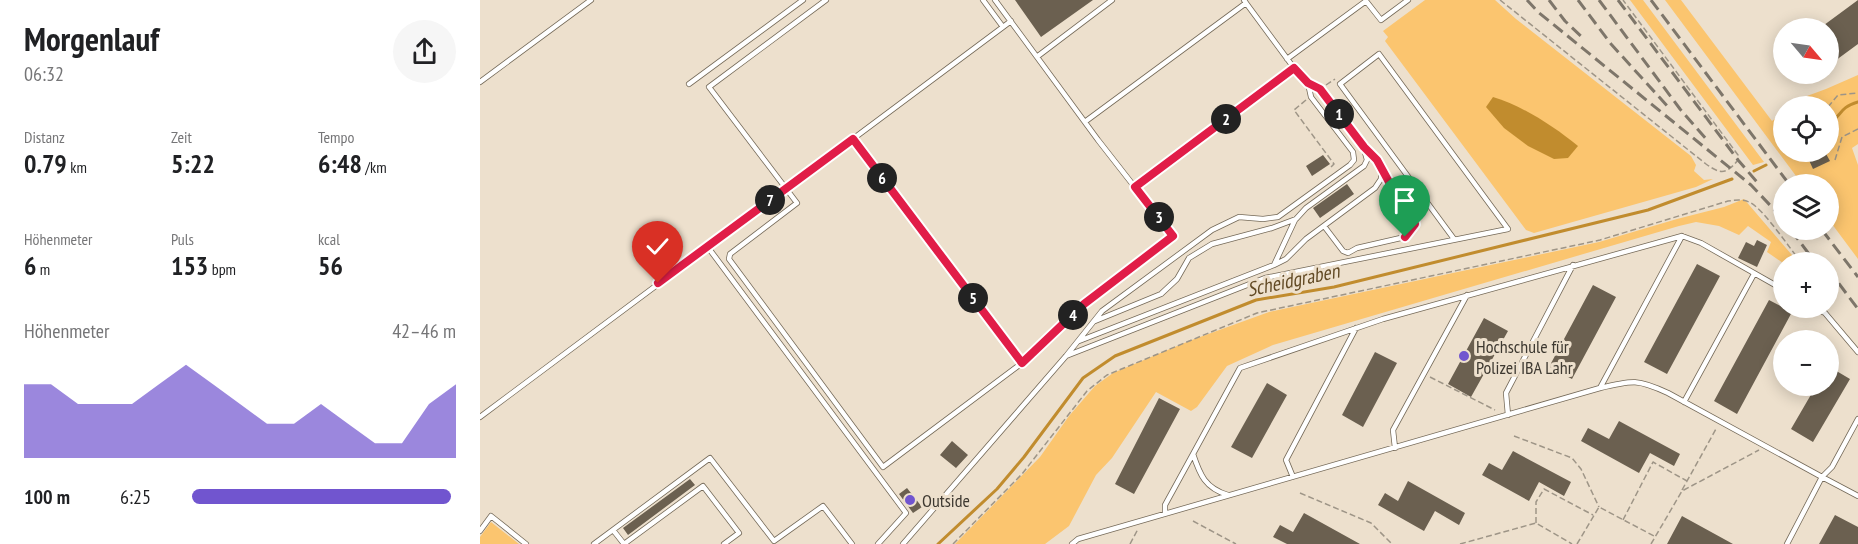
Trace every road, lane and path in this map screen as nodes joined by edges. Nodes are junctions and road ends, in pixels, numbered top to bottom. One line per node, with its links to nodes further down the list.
1 (591, 0): 16 (lane)
2 (803, 0): 18 (lane)
3 (826, 0): 28 (lane)
4 (983, 0): 12 (lane)
5 (995, 0): 11 (lane)
6 (1112, 0): 13 (lane)
7 (1408, 0): 14 (lane)
8 (1500, 0): 9 (path)
9 (1623, 0)
10 (1245, 1): 14 (lane); 21 (lane)
11 (1011, 21): 12 (lane); 13 (lane)
12 (1003, 27): 23 (lane)
13 (1038, 57): 21 (lane)
14 (1287, 59): 15 (lane)
15 (1294, 68): 17 (lane); 27 (lane)
16 (480, 82)
17 (1308, 83): 24 (lane); 41 (lane)
18 (689, 84)
19 (1858, 93): 20 (path)
20 (1836, 96)
21 (1086, 121): 27 (lane)
22 (1858, 129): 25 (path)
23 (853, 139): 28 (lane); 46 (lane)
24 (1364, 147): 26 (lane); 29 (lane)
25 (1839, 147)
26 (1382, 171): 30 (lane); 30 (lane)
27 (1135, 187): 46 (lane)
28 (786, 188): 33 (lane); 46 (lane)
29 (1296, 219): 35 (lane); 41 (lane)
30 (1324, 226): 35 (lane)
31 (1682, 236): 36 (lane); 37 (lane); 48 (lane)
32 (1454, 239): 32 (lane); 45 (lane)
33 (707, 246): 51 (lane); 81 (lane)
34 (1793, 252): 83 (path)
35 (1274, 265): 43 (lane)
36 (1573, 265): 39 (lane); 50 (lane)
37 (1754, 274): 38 (lane); 49 (lane)
38 (1773, 284)
39 (1467, 295): 42 (lane); 47 (lane)
40 (1829, 318): 44 (lane)
41 (1093, 321): 43 (lane)
42 (1356, 328): 57 (lane); 58 (lane)
43 (1077, 342): 45 (lane)
44 (1858, 352)
45 (1066, 356): 82 (lane)
46 (1022, 363)
47 (1424, 373): 50 (path); 56 (lane)
48 (1600, 388): 49 (lane); 50 (lane)
49 (1684, 402): 53 (lane)
50 (1508, 415): 56 (lane)
51 (480, 417)
52 (1858, 419): 59 (lane)
53 (1720, 422): 55 (lane); 60 (path)
54 (1514, 436): 65 (path)
55 (1765, 447): 59 (lane); 61 (path)
56 (1395, 448): 58 (lane)
57 (1193, 454): 63 (lane); 66 (lane)
58 (1293, 477): 63 (lane)
59 (1822, 477): 64 (lane); 92 (lane)
60 (1688, 481): 61 (path); 68 (path)
61 (1682, 491): 74 (path)
62 (1300, 493): 87 (path)
63 (1229, 496): 66 (lane)
64 (1858, 496)
65 (1599, 507): 67 (path); 68 (path)
66 (1165, 514): 69 (lane)
67 (1593, 516): 71 (path); 90 (path)
68 (1623, 520): 74 (path)
69 (1142, 521): 84 (lane); 85 (path)
70 (1193, 521): 86 (path)
71 (1536, 523): 88 (path); 89 (path)
72 (613, 530): 75 (lane); 78 (lane); 80 (lane)
73 (480, 531): 76 (lane)
74 (1655, 537): 91 (path)
75 (601, 542): 77 (lane)
76 (526, 544)
77 (594, 544)
78 (624, 544): 79 (lane)
79 (724, 544)
80 (852, 544)
81 (878, 544)
82 (903, 544)
83 (953, 544)
84 (1072, 544)
85 (1130, 544)
86 (1236, 544)
87 (1392, 544)
88 (1460, 544)
89 (1572, 544)
90 (1577, 544)
91 (1651, 544)
92 (1787, 544)

